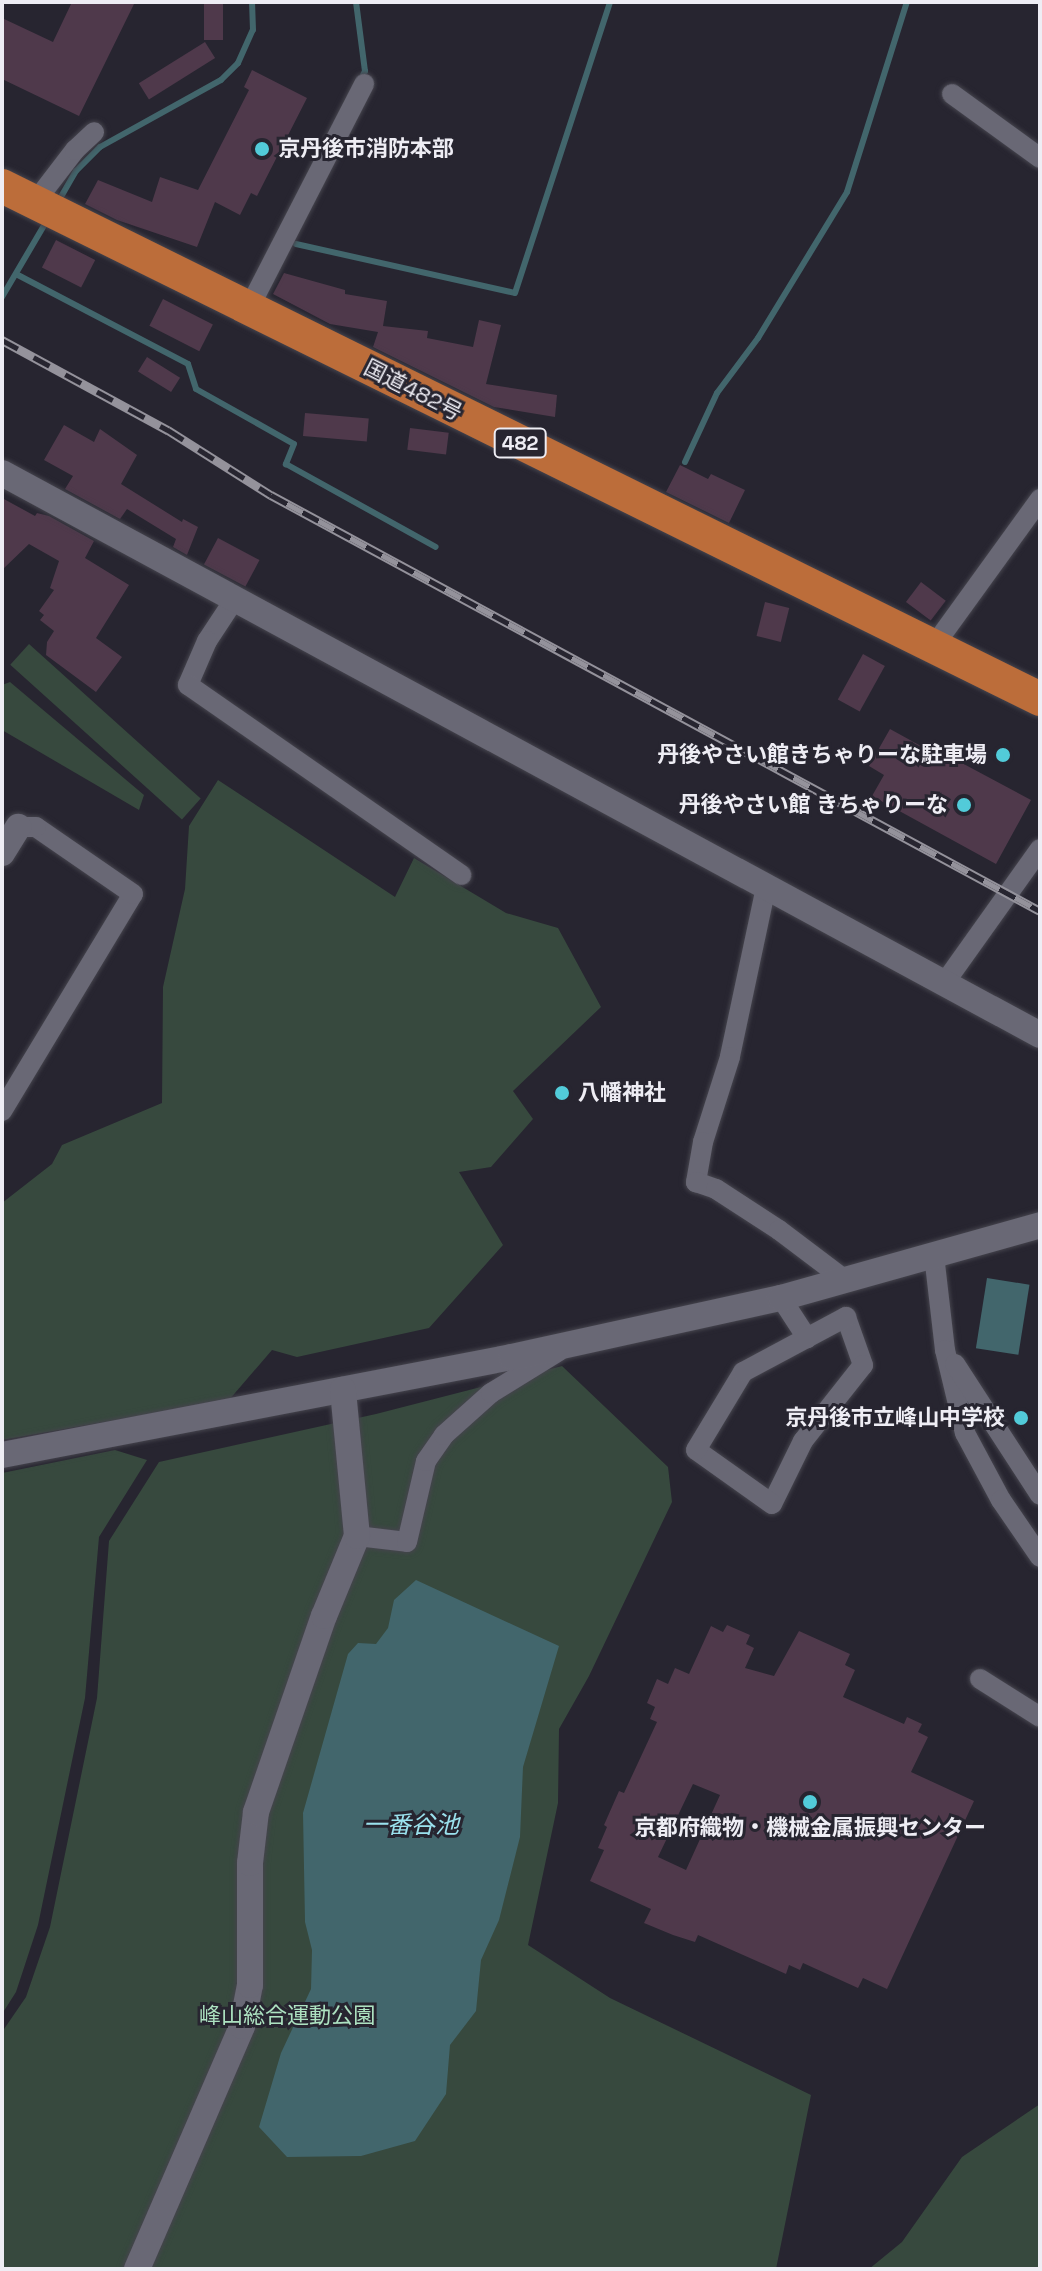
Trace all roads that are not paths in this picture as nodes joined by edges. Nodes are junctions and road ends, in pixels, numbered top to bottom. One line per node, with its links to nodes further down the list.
1 (364, 84): 7 (street)
2 (952, 94): 4 (street)
3 (94, 132): 6 (street)
4 (1040, 158)
5 (2, 186): 6 (highway, 国道482号 / 482)
6 (35, 202): 7 (highway, 国道482号 / 482)
7 (249, 308): 11 (highway, 国道482号 / 482)
8 (2, 473): 10 (street)
9 (1040, 499): 11 (street)
10 (234, 600): 16 (street); 17 (street)
11 (933, 647): 12 (highway, 国道482号 / 482)
12 (1040, 699)
13 (18, 827): 15 (street); 20 (street)
14 (1040, 849): 18 (street)
15 (2, 853)
16 (461, 875)
17 (766, 887): 18 (street); 23 (street)
18 (943, 985): 19 (street)
19 (1040, 1035)
20 (2, 1111)
21 (1040, 1225): 22 (street)
22 (934, 1255): 23 (street); 27 (street)
23 (845, 1280): 24 (street)
24 (781, 1298): 25 (street); 26 (street)
25 (807, 1338): 25 (street)
26 (571, 1344): 28 (street); 31 (street)
27 (945, 1350): 30 (street); 32 (street)
28 (343, 1390): 29 (street); 31 (street)
29 (2, 1455)
30 (1040, 1495)
31 (357, 1536): 35 (street)
32 (1040, 1557)
33 (980, 1679): 34 (street)
34 (1040, 1717)
35 (137, 2269)

